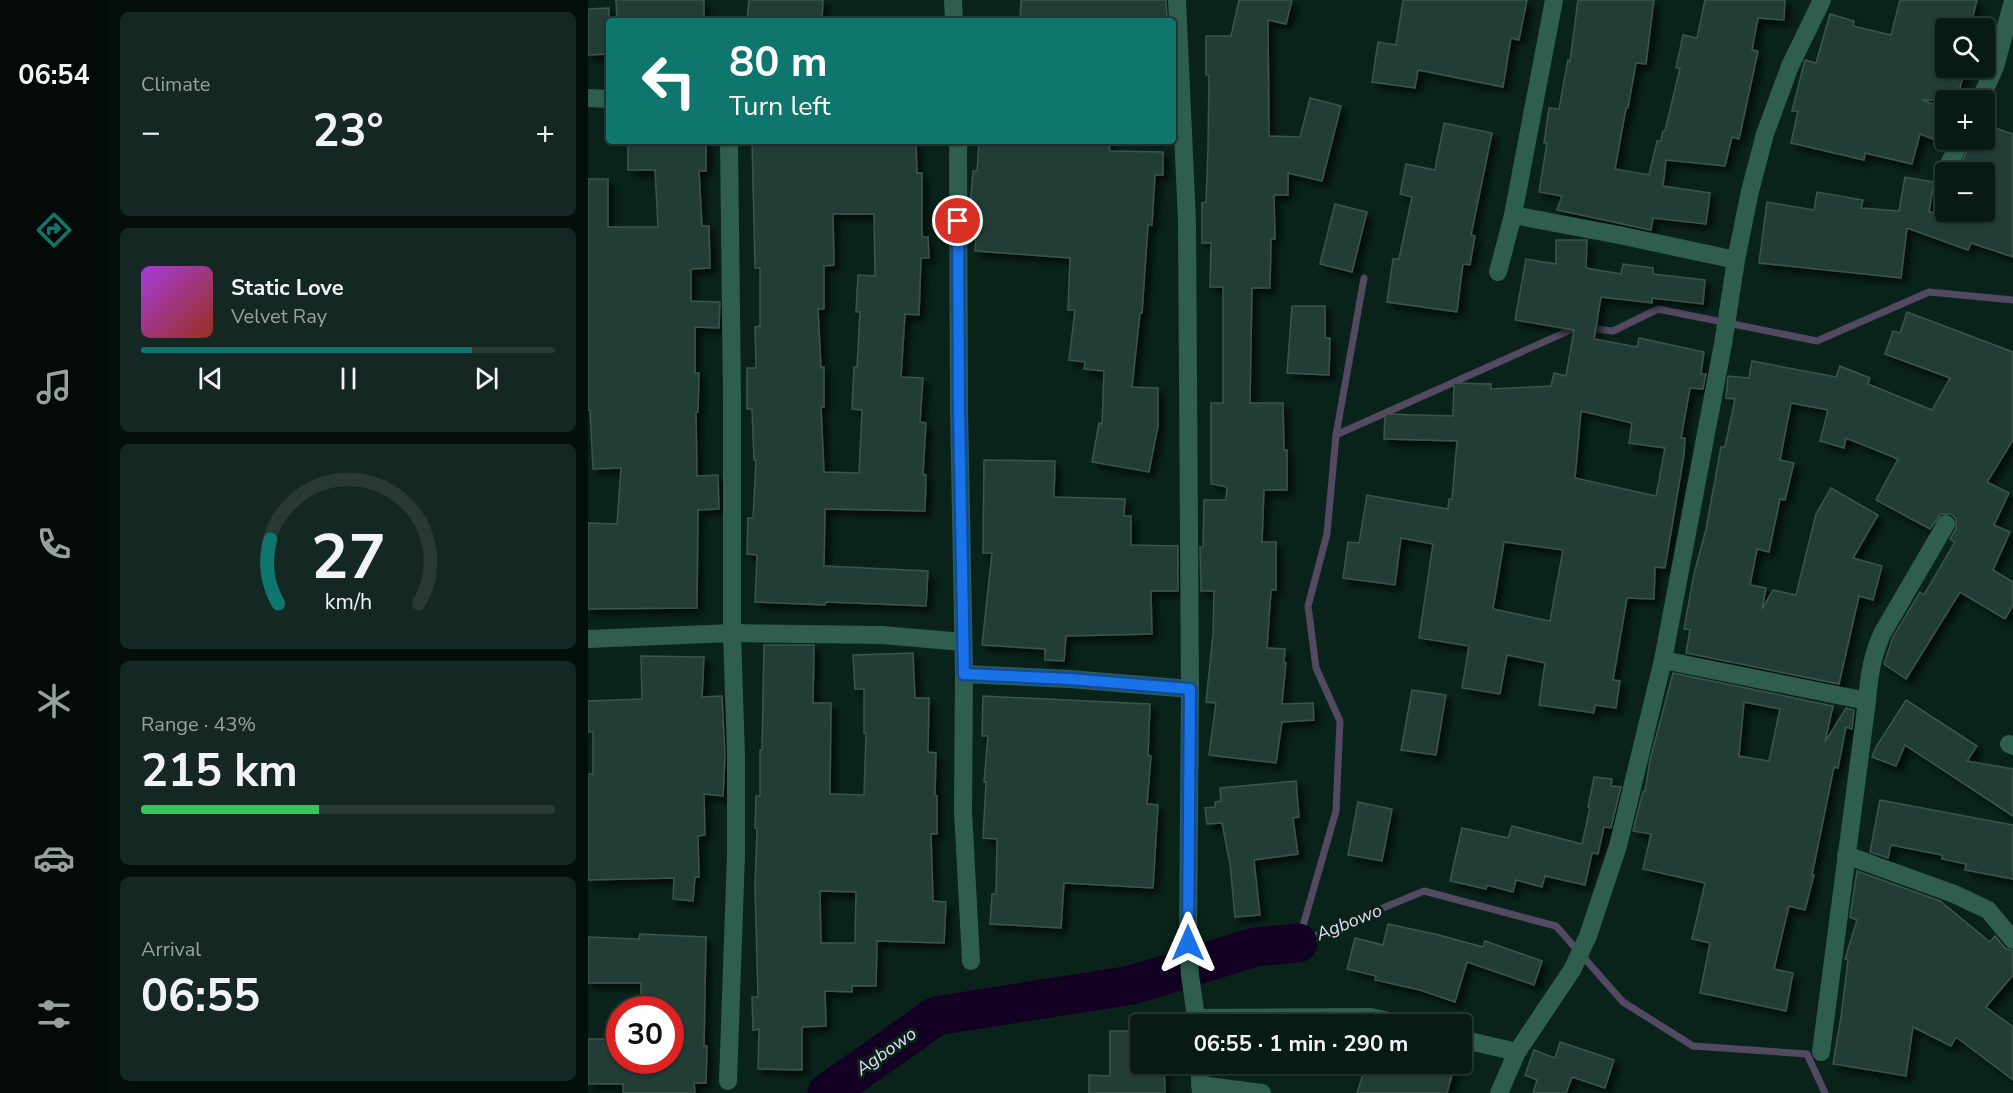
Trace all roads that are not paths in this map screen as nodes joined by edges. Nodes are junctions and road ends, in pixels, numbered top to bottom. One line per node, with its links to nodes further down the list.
1 (953, 0): 6 (street)
2 (1177, 0): 22 (street)
3 (1554, 0): 13 (street)
4 (1822, 0): 14 (street)
5 (2013, 1): 7 (street)
6 (954, 18)
7 (2004, 69): 8 (street)
8 (1988, 90)
9 (588, 98): 10 (street)
10 (606, 99)
11 (729, 144): 17 (street)
12 (958, 144): 19 (street)
13 (1513, 215): 14 (street); 15 (street)
14 (1736, 261): 20 (street)
15 (1498, 272)
16 (1946, 524): 23 (street)
17 (732, 633): 18 (street); 19 (street); 32 (street)
18 (588, 639)
19 (963, 642): 21 (street)
20 (1663, 660): 23 (street); 29 (street)
21 (964, 674): 22 (street); 26 (street)
22 (1190, 689): 27 (street)
23 (1867, 701): 24 (street)
24 (1846, 855): 25 (street); 30 (street)
25 (2013, 940)
26 (971, 961)
27 (1195, 1014)
28 (1472, 1042): 29 (street)
29 (1517, 1052): 35 (street)
30 (1821, 1052)
31 (1200, 1074): 33 (street)
32 (728, 1080)
33 (1201, 1089): 34 (street)
34 (1262, 1093)
35 (1499, 1093)

